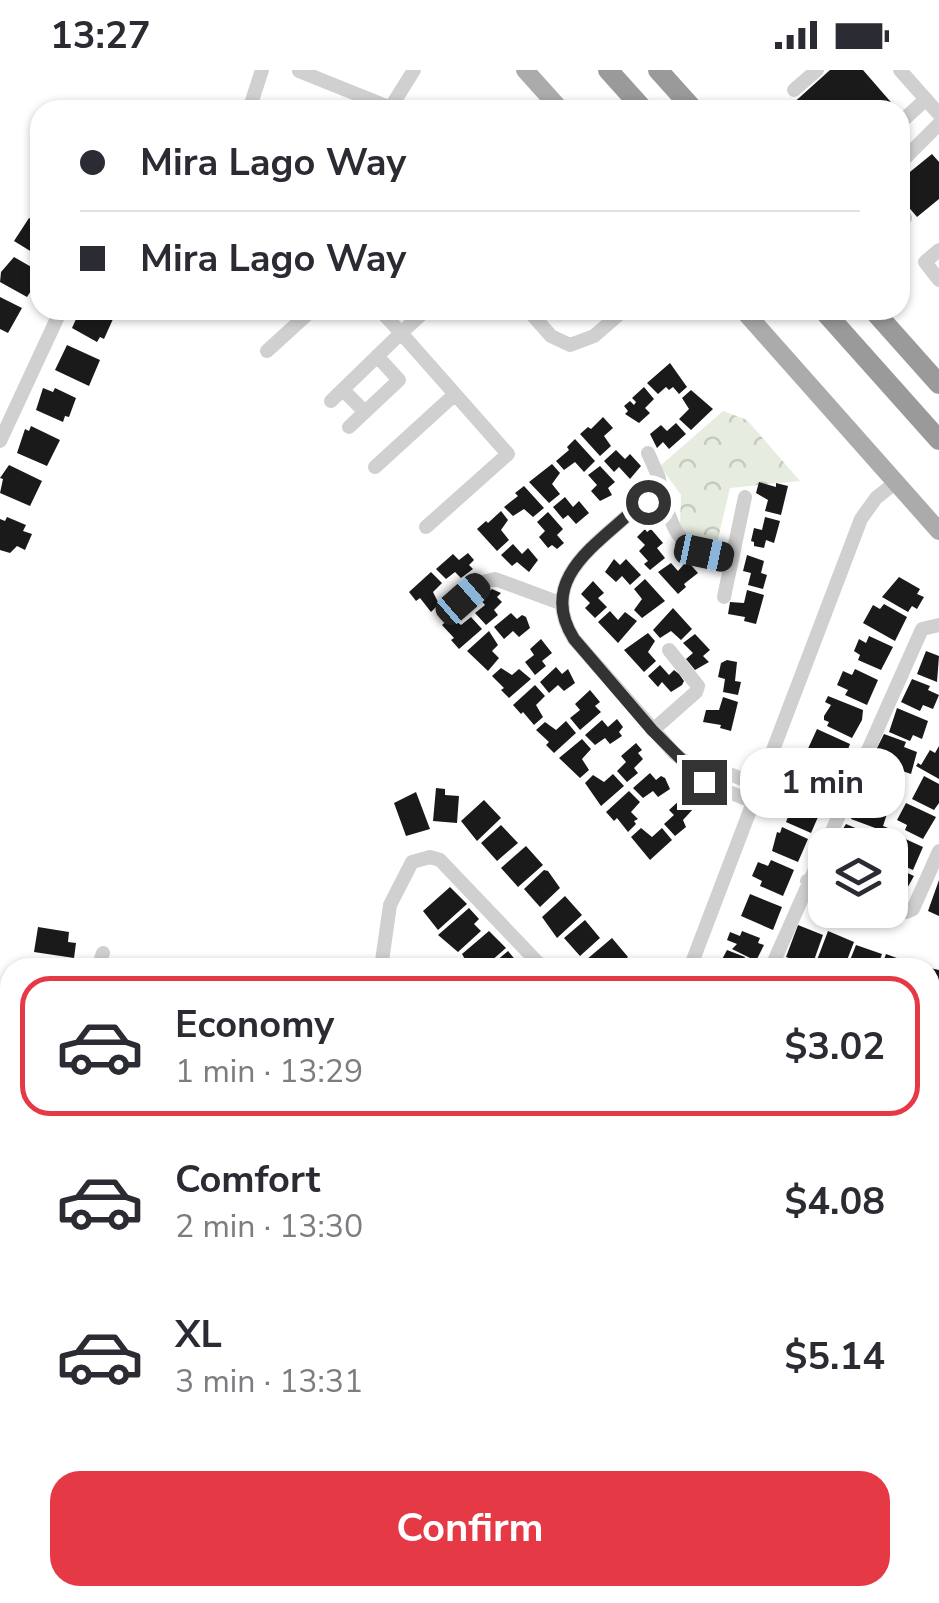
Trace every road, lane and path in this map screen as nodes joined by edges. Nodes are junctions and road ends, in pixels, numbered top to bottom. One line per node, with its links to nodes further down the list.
1 (262, 70): 11 (street)
2 (414, 70): 13 (street)
3 (525, 70): 14 (main road)
4 (608, 70): 15 (highway)
5 (658, 70): 16 (highway)
6 (817, 70): 9 (street)
7 (900, 70): 10 (street)
8 (299, 71): 12 (street)
9 (794, 90)
10 (926, 99): 17 (street); 18 (street)
11 (253, 100)
12 (368, 100)
13 (396, 100)
14 (552, 100)
15 (635, 100)
16 (685, 100)
17 (910, 114)
18 (939, 114)
19 (939, 124): 20 (street)
20 (910, 154)
21 (939, 250): 22 (street)
22 (939, 280)
23 (55, 320): 40 (street)
24 (301, 320): 33 (street)
25 (389, 320): 32 (street)
26 (415, 320): 32 (street)
27 (537, 320): 28 (street)
28 (612, 320)
29 (752, 320): 43 (main road)
30 (831, 320): 39 (highway)
31 (882, 320): 35 (highway)
32 (401, 333): 34 (street); 36 (street)
33 (267, 350)
34 (377, 356): 37 (street); 37 (street)
35 (939, 384)
36 (454, 395): 42 (street); 46 (street)
37 (365, 412): 38 (street)
38 (349, 427)
39 (939, 440)
40 (0, 441)
41 (648, 454): 45 (street)
42 (375, 467)
43 (896, 482): 47 (main road); 56 (street)
44 (745, 498): 48 (street)
45 (662, 504): 48 (street); 51 (street)
46 (426, 526)
47 (939, 530)
48 (731, 558): 49 (street)
49 (724, 597)
50 (463, 599): 51 (street)
51 (560, 603): 54 (street)
52 (939, 625): 59 (street)
53 (669, 650): 54 (street)
54 (652, 730): 55 (street)
55 (692, 766): 56 (street); 57 (street)
56 (760, 786): 57 (street)
57 (754, 802): 63 (street)
58 (938, 854): 60 (street)
59 (807, 881): 64 (street)
60 (908, 911)
61 (382, 958): 62 (street)
62 (533, 958)
63 (694, 958)
64 (775, 958)

